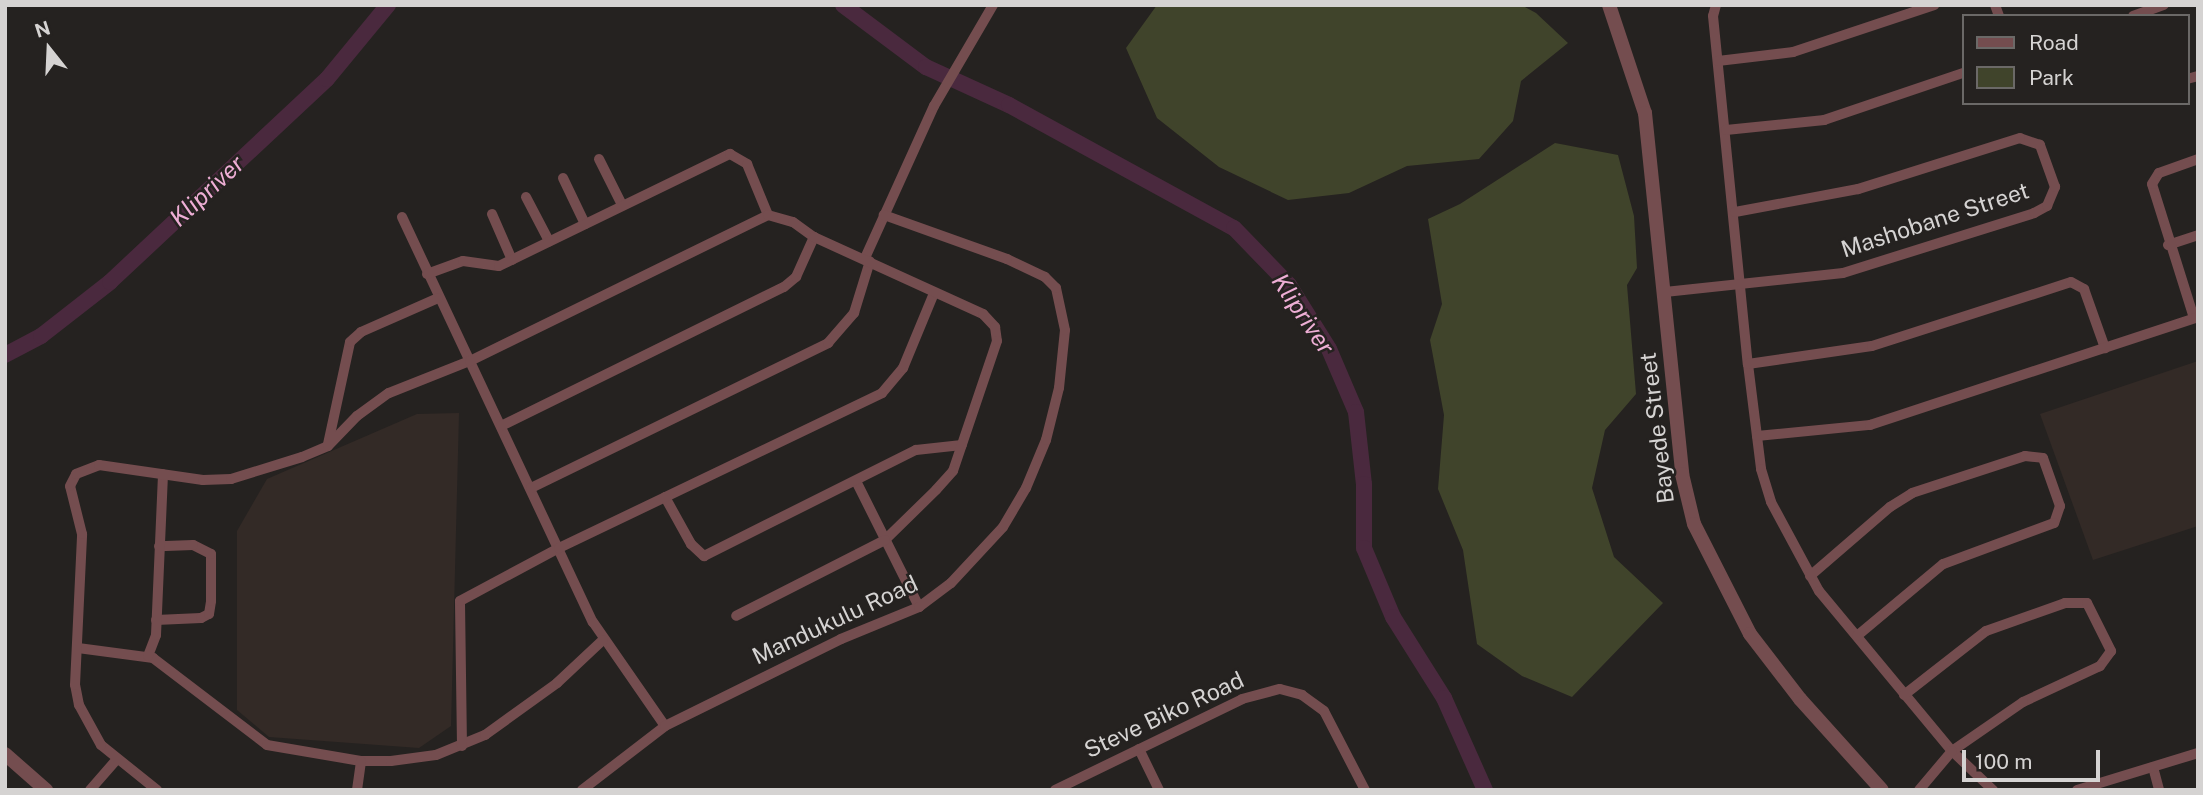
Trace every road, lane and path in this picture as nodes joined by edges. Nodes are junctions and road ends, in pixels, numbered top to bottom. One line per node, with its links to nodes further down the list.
1 (993, 5): 18 (street)
2 (1609, 5): 29 (street, Bayede Street)
3 (1716, 5): 7 (street)
4 (1934, 5): 7 (street)
5 (2164, 5): 6 (street)
6 (2139, 14)
7 (1718, 61): 9 (street)
8 (1962, 73): 9 (street)
9 (1726, 130): 15 (street)
10 (599, 159): 14 (street)
11 (2198, 159): 24 (street)
12 (563, 178): 20 (street)
13 (526, 197): 23 (street)
14 (622, 205): 17 (street); 20 (street)
15 (1735, 212): 28 (street); 28 (street, Mashobane Street)
16 (492, 214): 25 (street)
17 (768, 215): 22 (street); 34 (street)
18 (884, 215): 26 (street); 48 (street, Mandukulu Road)
19 (402, 217): 27 (street)
20 (585, 224): 23 (street)
21 (2198, 235): 24 (street)
22 (814, 237): 26 (street); 36 (street)
23 (549, 241): 25 (street)
24 (2168, 245): 32 (street)
25 (512, 260): 27 (street)
26 (867, 260): 30 (street); 42 (street)
27 (427, 274): 31 (street)
28 (1741, 286): 29 (street, Mashobane Street); 35 (street)
29 (1665, 292): 73 (street, Bayede Street)
30 (934, 293): 38 (street); 43 (street)
31 (438, 298): 34 (street); 39 (street)
32 (2196, 318): 33 (street)
33 (2105, 348): 35 (street); 37 (street)
34 (470, 361): 36 (street); 39 (street)
35 (1748, 364): 37 (street)
36 (500, 426): 42 (street)
37 (1757, 436): 47 (street)
38 (962, 445): 41 (street); 44 (street)
39 (328, 446): 40 (street)
40 (163, 474): 45 (street); 53 (street)
41 (856, 481): 43 (street); 44 (street)
42 (531, 488): 46 (street)
43 (666, 497): 46 (street)
44 (885, 540): 48 (street); 49 (street)
45 (159, 546): 50 (street); 50 (street)
46 (559, 548): 52 (street); 57 (street)
47 (1810, 576): 51 (street); 51 (street)
48 (919, 607): 56 (street, Mandukulu Road)
49 (736, 616)
50 (156, 620): 54 (street)
51 (1857, 636): 55 (street)
52 (604, 640): 56 (street); 57 (street)
53 (78, 648): 54 (street); 62 (street)
54 (148, 656): 63 (street)
55 (1904, 695): 59 (street); 59 (street)
56 (665, 726): 69 (street, Mandukulu Road)
57 (462, 746): 63 (street)
58 (1139, 749): 70 (street, Steve Biko Road); 71 (street); 72 (street, Steve Biko Road)
59 (1952, 751): 74 (street); 75 (street)
60 (2198, 752): 64 (street)
61 (5, 754): 65 (street)
62 (117, 759): 66 (street); 67 (street)
63 (361, 761): 68 (street)
64 (2153, 767): 76 (street); 77 (street)
65 (46, 790)
66 (90, 790)
67 (157, 790)
68 (357, 790)
69 (582, 790)
70 (1055, 790)
71 (1159, 790)
72 (1366, 790)
73 (1882, 790)
74 (1919, 790)
75 (1993, 790)
76 (2077, 790)
77 (2159, 790)

